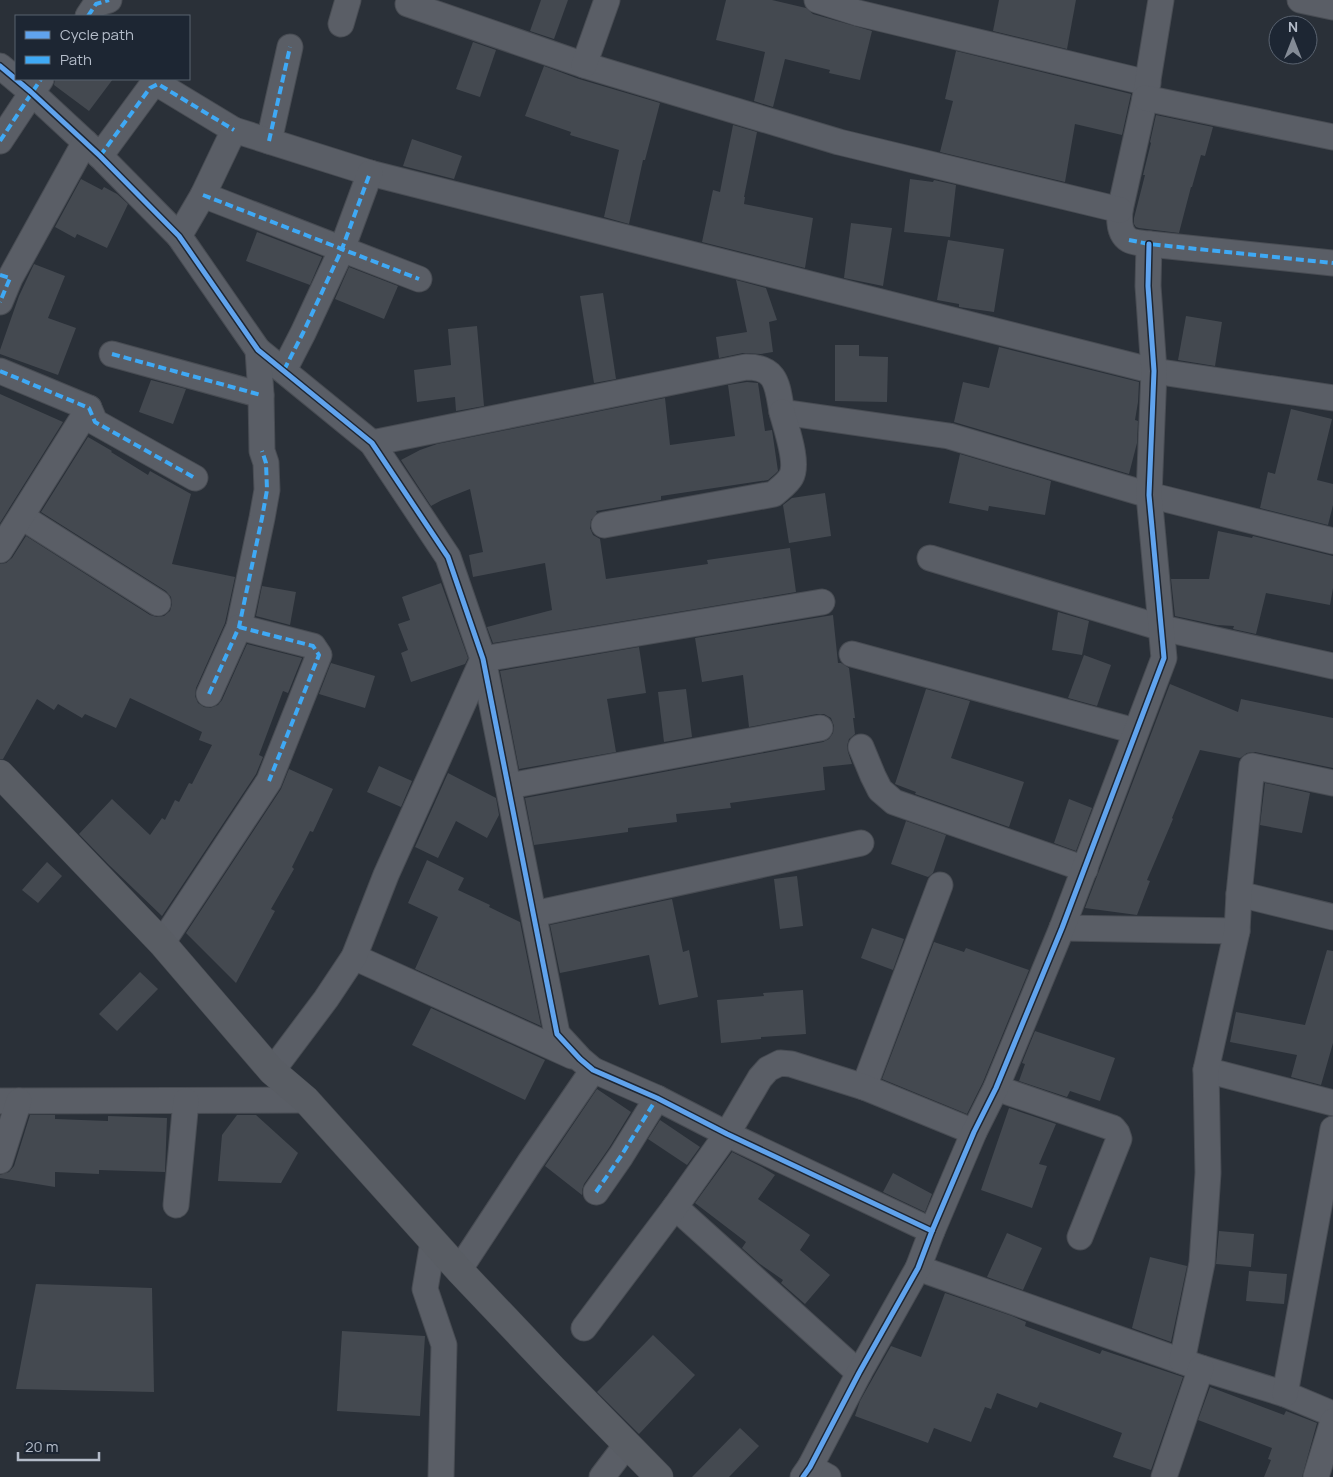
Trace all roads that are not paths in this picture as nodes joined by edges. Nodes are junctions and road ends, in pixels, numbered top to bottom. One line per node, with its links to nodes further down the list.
1 (109, 0): 9 (street)
2 (348, 0): 10 (street)
3 (607, 0): 12 (street)
4 (817, 0): 16 (street)
5 (1161, 0): 16 (street)
6 (1300, 0): 8 (street)
7 (408, 4): 12 (street)
8 (1333, 7)
9 (89, 15)
10 (342, 24)
11 (290, 47): 20 (street)
12 (584, 65): 24 (street)
13 (0, 66): 14 (street)
14 (15, 74)
15 (36, 85): 19 (street); 21 (street)
16 (1146, 90): 18 (street); 24 (street)
17 (234, 130): 20 (street); 21 (street); 23 (street)
18 (1333, 137)
19 (0, 141)
20 (268, 141): 22 (street)
21 (92, 149): 25 (street); 29 (street)
22 (370, 174): 27 (street); 36 (street)
23 (203, 195): 25 (street); 27 (street)
24 (1120, 210): 26 (street)
25 (179, 236): 32 (street)
26 (1149, 244): 28 (street); 36 (street)
27 (342, 249): 30 (street); 34 (street)
28 (1333, 263)
29 (5, 276): 31 (street)
30 (419, 279)
31 (0, 302)
32 (258, 350): 34 (street); 37 (street)
33 (112, 354): 37 (street)
34 (284, 370): 41 (street)
35 (0, 371): 39 (street)
36 (1154, 371): 38 (street); 43 (street)
37 (261, 395): 51 (street)
38 (1333, 398)
39 (89, 408): 42 (street); 44 (street)
40 (782, 412): 41 (street); 43 (street); 45 (street)
41 (372, 443): 54 (street)
42 (195, 478)
43 (1149, 495): 46 (street); 52 (street)
44 (22, 516): 47 (street); 50 (street)
45 (604, 525)
46 (1333, 540)
47 (0, 550)
48 (930, 558): 52 (street)
49 (822, 602): 54 (street)
50 (158, 603)
51 (239, 627): 56 (street); 71 (street)
52 (1162, 628): 55 (street); 58 (street)
53 (852, 654): 58 (street)
54 (483, 660): 62 (street); 72 (street)
55 (1333, 666)
56 (209, 694)
57 (820, 728): 62 (street)
58 (1136, 731): 64 (street)
59 (861, 747): 64 (street)
60 (0, 774): 71 (main road)
61 (1333, 783): 66 (street)
62 (509, 786): 67 (street)
63 (861, 843): 67 (street)
64 (1085, 869): 69 (street)
65 (940, 885): 76 (street)
66 (1239, 894): 68 (street); 70 (street)
67 (534, 914): 73 (street)
68 (1333, 917)
69 (1062, 928): 70 (street); 77 (street)
70 (1236, 931): 74 (street)
71 (162, 943): 75 (main road)
72 (354, 957): 73 (street); 75 (street)
73 (587, 1065): 78 (street); 94 (street)
74 (1206, 1070): 82 (street); 96 (street)
75 (272, 1071): 80 (main road)
76 (864, 1087): 84 (street); 85 (street)
77 (996, 1088): 84 (street); 91 (street)
78 (657, 1098): 85 (street); 87 (street)
79 (186, 1100): 80 (street); 81 (street); 88 (street)
80 (306, 1100): 92 (main road)
81 (10, 1101): 86 (street)
82 (1333, 1103)
83 (1333, 1129): 98 (street)
84 (974, 1132): 90 (street)
85 (727, 1134): 89 (street); 90 (street)
86 (0, 1161)
87 (596, 1192)
88 (176, 1205)
89 (675, 1207): 95 (street); 97 (street)
90 (932, 1231): 93 (street)
91 (1080, 1237)
92 (434, 1242): 94 (main road); 103 (street)
93 (918, 1268): 96 (street); 97 (street)
94 (458, 1270): 101 (main road)
95 (584, 1328)
96 (1191, 1365): 98 (street); 106 (street)
97 (859, 1373): 102 (street)
98 (1285, 1394): 99 (street)
99 (1333, 1414)
100 (1333, 1421): 107 (street)
101 (627, 1444): 104 (street); 105 (main road)
102 (814, 1474)
103 (441, 1477)
104 (602, 1477)
105 (659, 1477)
106 (1164, 1477)
107 (1316, 1477)

